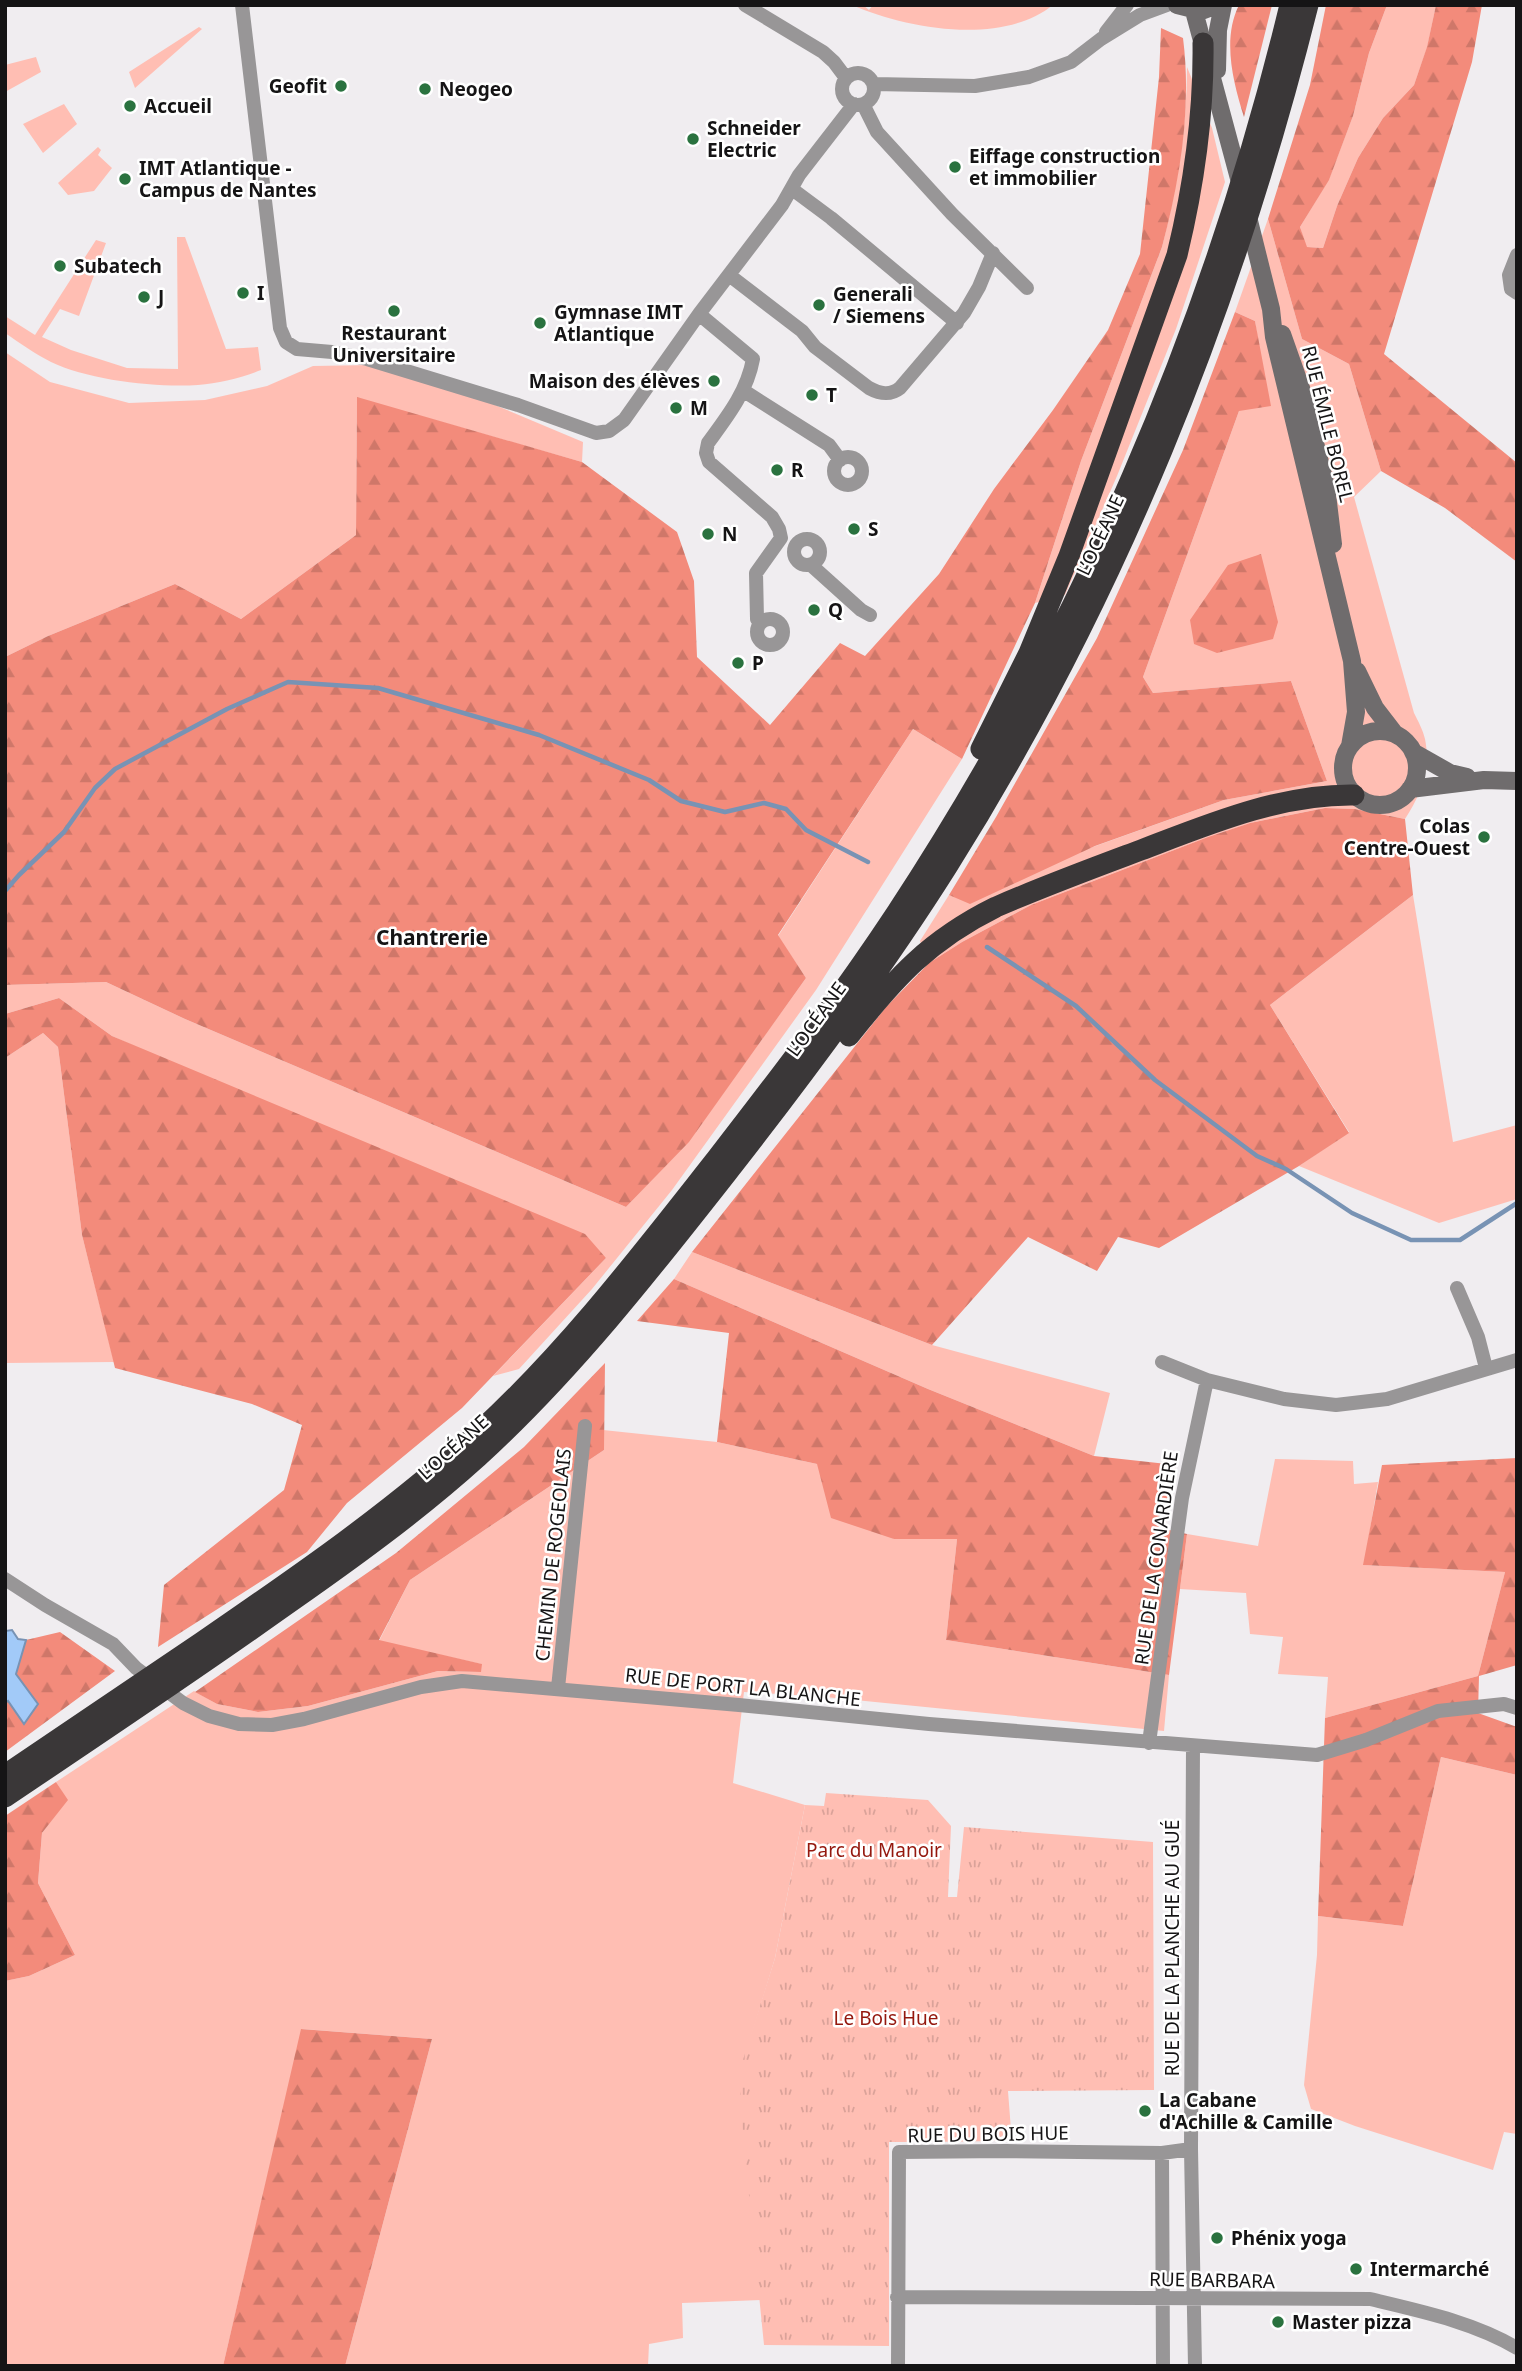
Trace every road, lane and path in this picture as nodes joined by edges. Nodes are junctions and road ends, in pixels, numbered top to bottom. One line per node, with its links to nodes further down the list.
1 (242, 5): 23 (street)
2 (745, 5): 13 (street)
3 (1127, 5): 11 (street)
4 (1167, 5): 11 (street)
5 (1177, 5): 10 (street)
6 (1217, 5): 10 (street)
7 (1223, 5): 16 (street, RUE ÉMILE BOREL)
8 (1290, 5): 40 (highway, L’OCÉANE)
9 (1308, 5): 41 (highway, L’OCÉANE)
10 (1195, 11): 12 (street, RUE ÉMILE BOREL)
11 (1101, 39): 14 (street)
12 (1203, 43): 16 (street, RUE ÉMILE BOREL); 40 (highway)
13 (846, 78): 14 (street); 15 (street)
14 (874, 84): 15 (street)
15 (859, 104): 17 (street); 18 (street)
16 (1227, 128): 32 (street, RUE ÉMILE BOREL)
17 (792, 189): 20 (street); 24 (street)
18 (993, 253): 21 (street); 24 (street)
19 (1517, 255): 22 (street)
20 (729, 275): 23 (street); 24 (street)
21 (1027, 288)
22 (1517, 293)
23 (699, 314): 25 (street)
24 (957, 323)
25 (744, 391): 26 (street); 27 (street)
26 (840, 460)
27 (781, 538): 28 (street); 31 (street)
28 (796, 544): 29 (street); 29 (street)
29 (811, 565): 30 (street)
30 (870, 615)
31 (760, 624)
32 (1352, 661): 33 (street, RUE ÉMILE BOREL); 34 (street, RUE ÉMILE BOREL)
33 (1395, 734): 34 (street); 35 (street)
34 (1350, 746): 39 (street)
35 (1413, 752): 36 (street); 38 (street)
36 (1484, 780): 37 (street); 38 (street)
37 (1517, 781)
38 (1410, 789): 39 (street)
39 (1354, 795): 41 (highway)
40 (961, 809): 49 (highway, L’OCÉANE)
41 (803, 1076): 49 (highway, L’OCÉANE)
42 (1457, 1288): 45 (street)
43 (1517, 1360): 45 (street)
44 (1162, 1362): 46 (street)
45 (1486, 1368): 46 (street)
46 (1207, 1380): 52 (street, RUE DE LA CONARDIÈRE)
47 (585, 1426): 50 (street, CHEMIN DE ROGEOLAIS)
48 (5, 1579): 50 (street, RUE DE PORT LA BLANCHE)
49 (235, 1630): 54 (highway, L’OCÉANE); 55 (highway, L’OCÉANE)
50 (558, 1688): 52 (street, RUE DE PORT LA BLANCHE)
51 (1517, 1708): 53 (street, RUE DE PORT LA BLANCHE)
52 (1149, 1743): 53 (street, RUE DE PORT LA BLANCHE)
53 (1193, 1747): 56 (street, RUE DE LA PLANCHE AU GUÉ)
54 (5, 1775)
55 (5, 1797)
56 (1191, 2150): 57 (street); 60 (street, RUE DE LA PLANCHE AU GUÉ)
57 (1162, 2153): 58 (street, RUE DU BOIS HUE); 59 (street)
58 (897, 2297): 59 (street, RUE BARBARA); 62 (street, RUE DU BOIS HUE)
59 (1163, 2298): 60 (street, RUE BARBARA); 63 (street)
60 (1193, 2300): 61 (street, RUE BARBARA); 64 (street, RUE DE LA PLANCHE AU GUÉ)
61 (1517, 2348)
62 (898, 2366)
63 (1164, 2366)
64 (1195, 2366)

